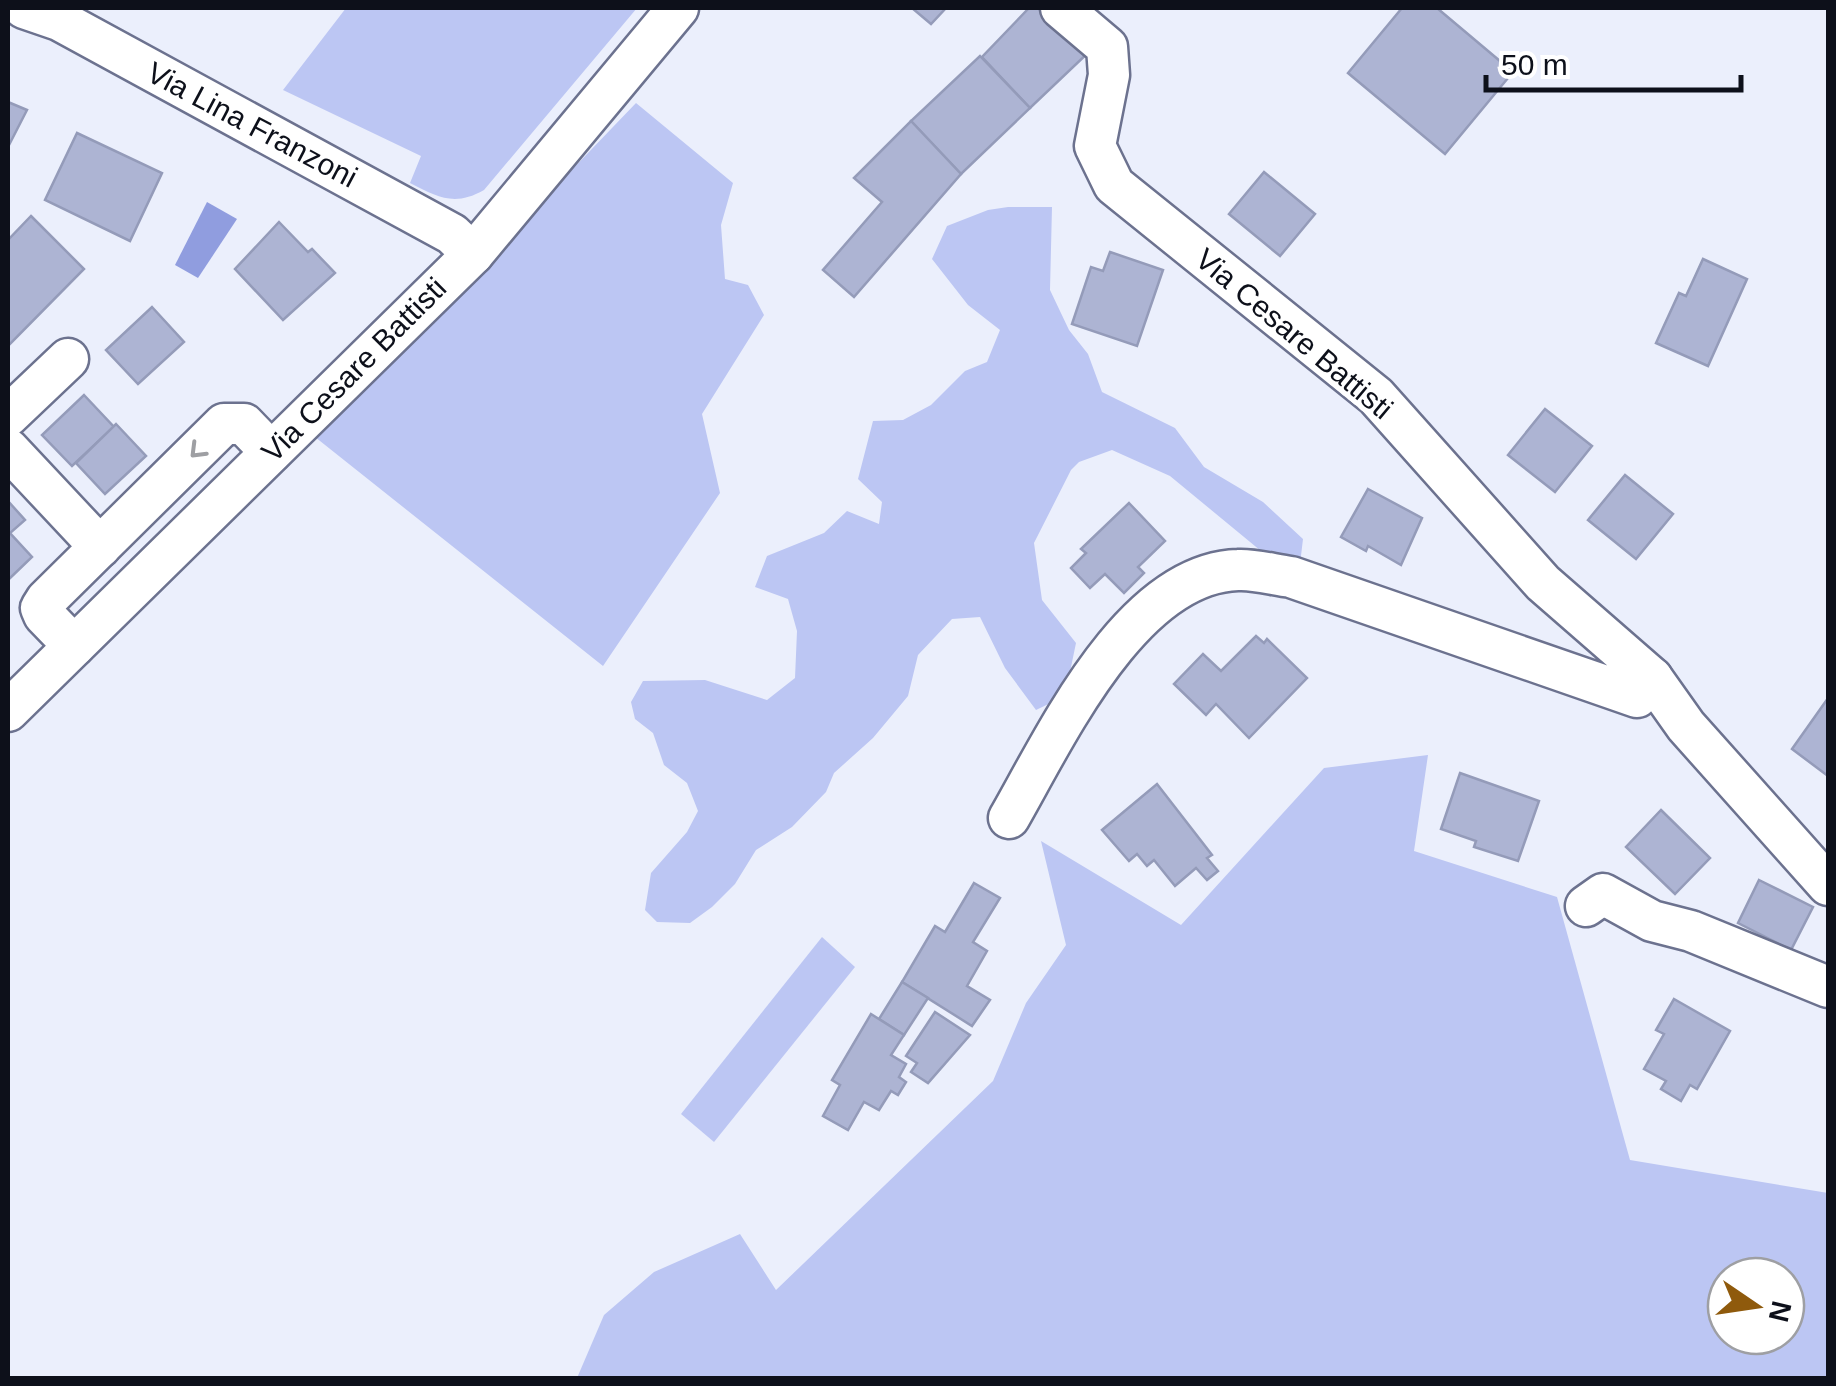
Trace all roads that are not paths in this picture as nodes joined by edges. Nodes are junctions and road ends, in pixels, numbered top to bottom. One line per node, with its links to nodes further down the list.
1 (24, 8): 4 (street, Via Lina Franzoni)
2 (678, 8): 4 (street, Via Cesare Battisti)
3 (1061, 8): 11 (street, Via Cesare Battisti)
4 (473, 254): 8 (street, Via Cesare Battisti)
5 (68, 359): 6 (street)
6 (8, 416)
7 (8, 449): 9 (street)
8 (271, 452): 9 (street, one-way to 9); 10 (street, Via Cesare Battisti)
9 (100, 547): 10 (street)
10 (74, 646): 12 (street, Via Cesare Battisti)
11 (1652, 678): 13 (street); 14 (street, Via Cesare Battisti)
12 (8, 712)
13 (1009, 818)
14 (1828, 885)
15 (1586, 906): 16 (street)
16 (1828, 986)

